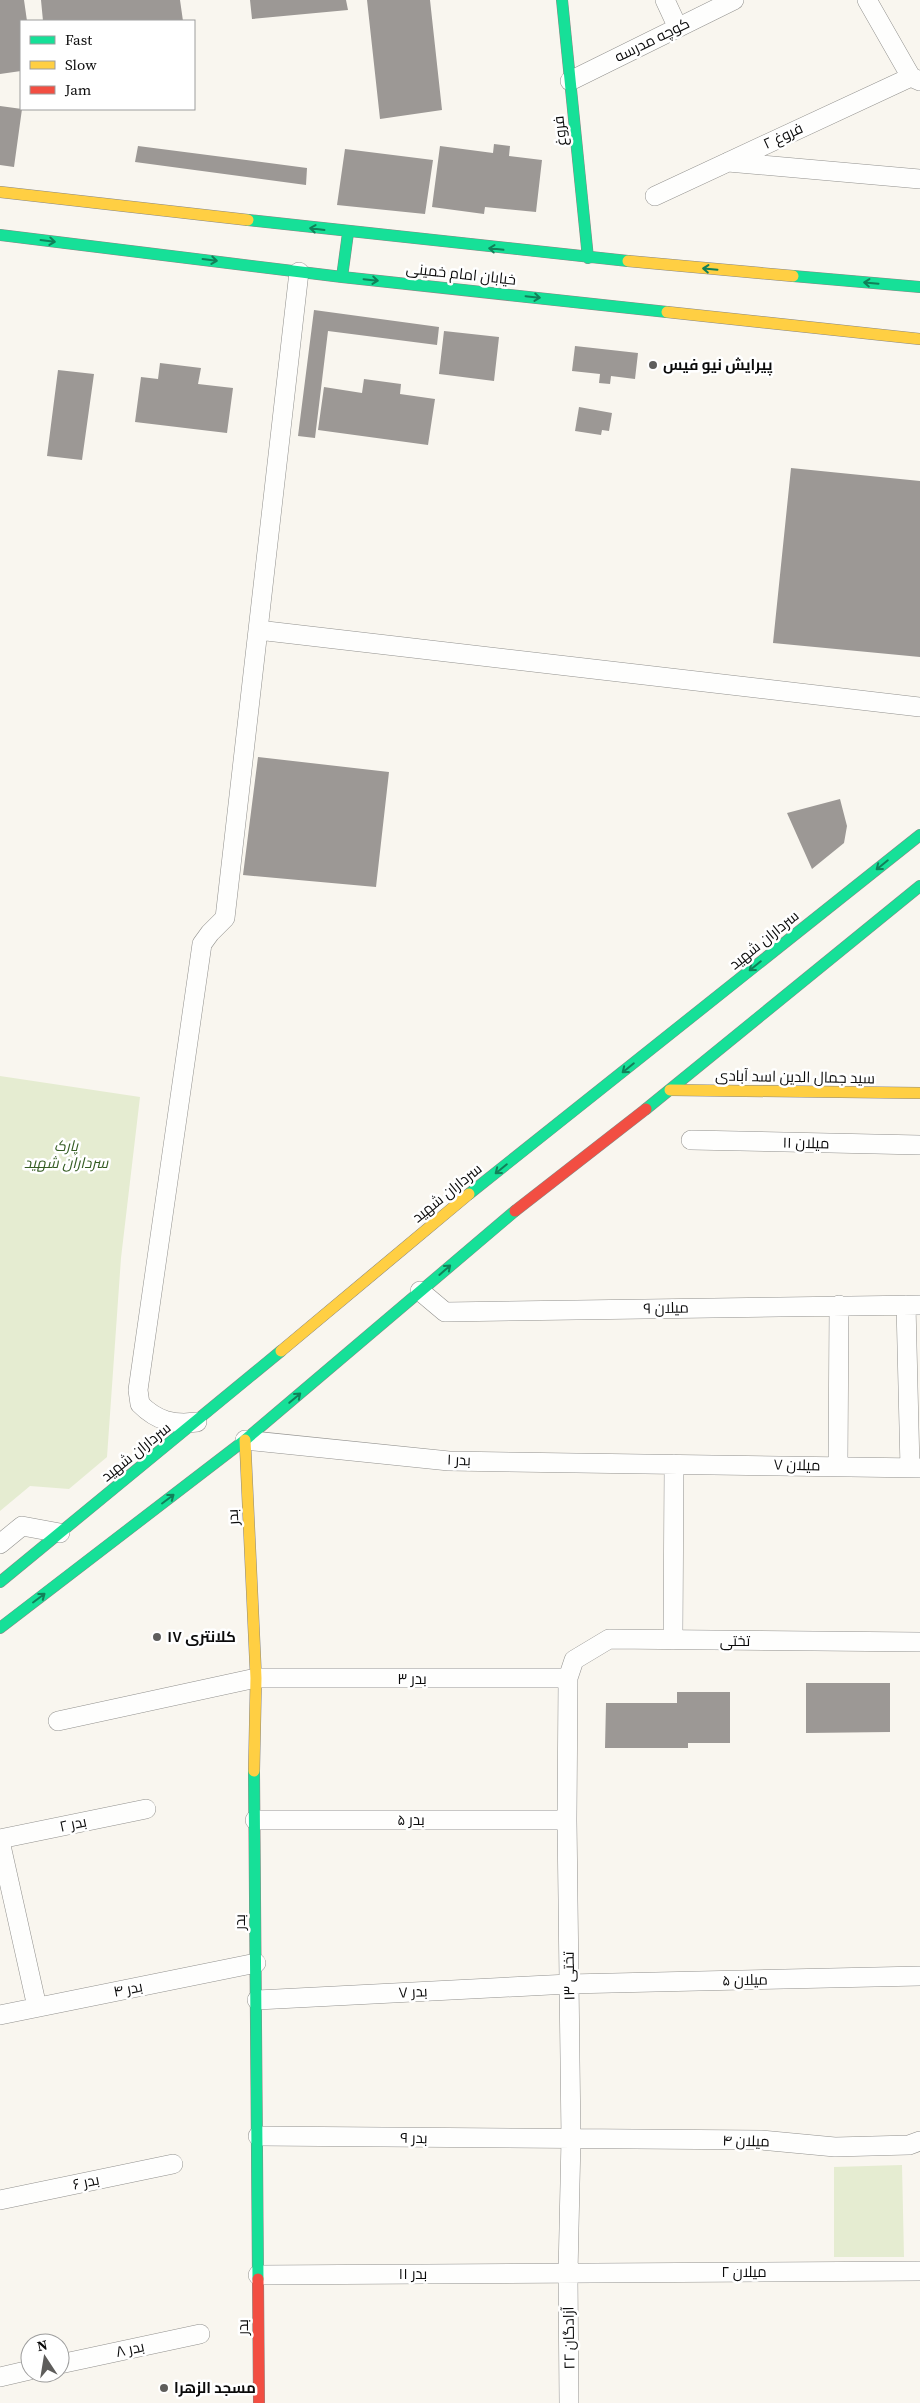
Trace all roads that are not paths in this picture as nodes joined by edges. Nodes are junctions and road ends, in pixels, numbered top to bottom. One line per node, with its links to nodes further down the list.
1 (562, 0): 7 (street, فروغ)
2 (665, 0): 5 (street)
3 (734, 0): 5 (street, کوچه مدرسه)
4 (867, 0): 6 (street)
5 (678, 28): 7 (street, کوچه مدرسه)
6 (915, 79): 8 (street, فروغ ۲)
7 (570, 81): 14 (street, فروغ)
8 (727, 162): 9 (street); 11 (street, فروغ ۲)
9 (920, 179)
10 (0, 192): 12 (street, خیابان امام خمینی, one-way to 10)
11 (655, 196)
12 (348, 233): 14 (street, خیابان امام خمینی, one-way to 12); 16 (street)
13 (0, 235): 15 (street, خیابان امام خمینی, one-way to 15)
14 (588, 258): 17 (street, خیابان امام خمینی, one-way to 14)
15 (299, 272): 16 (street, خیابان امام خمینی); 19 (street)
16 (342, 277): 18 (street, خیابان امام خمینی, one-way to 18)
17 (920, 287)
18 (920, 339)
19 (258, 630): 20 (street); 30 (street)
20 (920, 707)
21 (920, 835): 30 (street, سرداران شهید, one-way to 30)
22 (919, 887): 23 (street)
23 (670, 1090): 24 (street, سید جمال الدین اسد آبادی); 27 (street, one-way to 23)
24 (920, 1093)
25 (691, 1140): 26 (street, میلان ۱۱)
26 (920, 1145)
27 (420, 1291): 28 (street, میلان ۹); 31 (street, one-way to 27)
28 (839, 1305): 29 (street, میلان ۹); 33 (street)
29 (913, 1305): 34 (street)
30 (197, 1422): 35 (street, سرداران شهید)
31 (245, 1440): 32 (street, بدر ۱); 38 (street, one-way to 31); 41 (street, بدر)
32 (674, 1464): 33 (street, میلان ۷); 39 (street)
33 (838, 1466): 34 (street, میلان ۷)
34 (915, 1468)
35 (60, 1533): 36 (street); 37 (street, سرداران شهید)
36 (0, 1544)
37 (0, 1582)
38 (0, 1628)
39 (673, 1640): 40 (street, تختی); 42 (street, تختی)
40 (920, 1642)
41 (256, 1678): 42 (street, بدر ۳); 43 (street, بدر ۳); 45 (street, بدر)
42 (568, 1678): 46 (street, تختی ۱۳)
43 (58, 1721)
44 (146, 1809): 47 (street, بدر ۲)
45 (255, 1820): 46 (street, بدر ۵); 48 (street, بدر)
46 (567, 1820): 50 (street, تختی ۱۳)
47 (0, 1840): 52 (street)
48 (256, 1963): 51 (street, بدر); 52 (street, بدر ۴)
49 (920, 1976): 50 (street, میلان ۵)
50 (569, 1984): 51 (street, بدر ۷); 55 (street, تختی ۱۳)
51 (257, 2000): 54 (street, بدر)
52 (38, 2008): 53 (street, بدر ۴)
53 (0, 2015)
54 (258, 2136): 55 (street, بدر ۹); 61 (street, بدر)
55 (571, 2139): 56 (street, میلان ۴); 60 (street, تختی ۱۳)
56 (920, 2141)
57 (173, 2164): 58 (street, بدر ۶)
58 (0, 2200)
59 (920, 2270): 60 (street, میلان ۲)
60 (568, 2273): 61 (street, بدر ۱۱); 67 (street, آزادگان ۲۲)
61 (258, 2275): 66 (street, بدر)
62 (200, 2334): 63 (street, بدر ۸)
63 (70, 2362)
64 (20, 2372): 65 (street)
65 (0, 2377)
66 (259, 2403)
67 (569, 2403)

